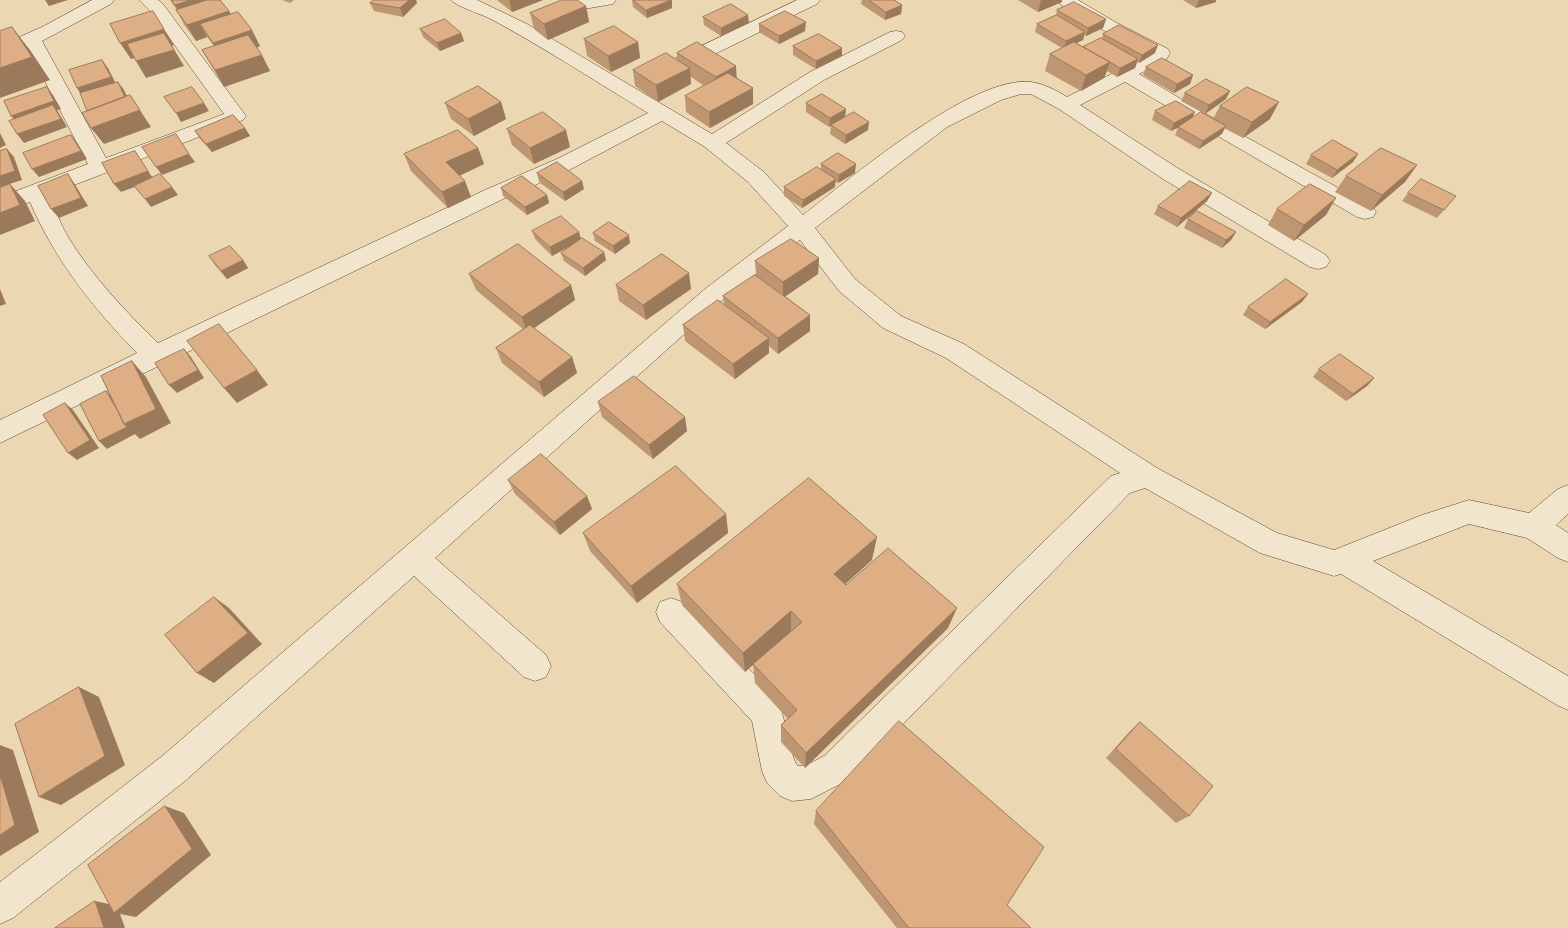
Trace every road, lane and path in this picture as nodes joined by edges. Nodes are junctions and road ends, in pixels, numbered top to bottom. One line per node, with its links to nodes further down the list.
1 (105, 0): 9 (street)
2 (148, 0): 16 (street)
3 (460, 0): 7 (street)
4 (607, 0): 7 (street)
5 (811, 0): 11 (street)
6 (1066, 0): 12 (street)
7 (521, 28): 14 (street)
8 (896, 36): 15 (street)
9 (32, 38): 10 (street); 16 (street)
10 (0, 53)
11 (658, 70)
12 (1125, 74): 13 (street); 19 (street)
13 (1066, 105): 20 (street); 21 (street)
14 (663, 113): 15 (street); 22 (street)
15 (712, 143): 20 (street)
16 (100, 167): 17 (street)
17 (36, 192): 18 (street); 22 (street)
18 (0, 205)
19 (1365, 212)
20 (801, 226): 24 (street); 28 (street)
21 (1318, 261)
22 (155, 355): 23 (street)
23 (0, 432)
24 (1147, 476): 29 (street); 30 (street)
25 (1568, 497): 26 (street)
26 (1534, 527): 27 (street); 29 (street)
27 (1568, 549)
28 (414, 558): 31 (street); 33 (street)
29 (1344, 560): 32 (street)
30 (671, 612)
31 (536, 666)
32 (1568, 694)
33 (0, 905)

